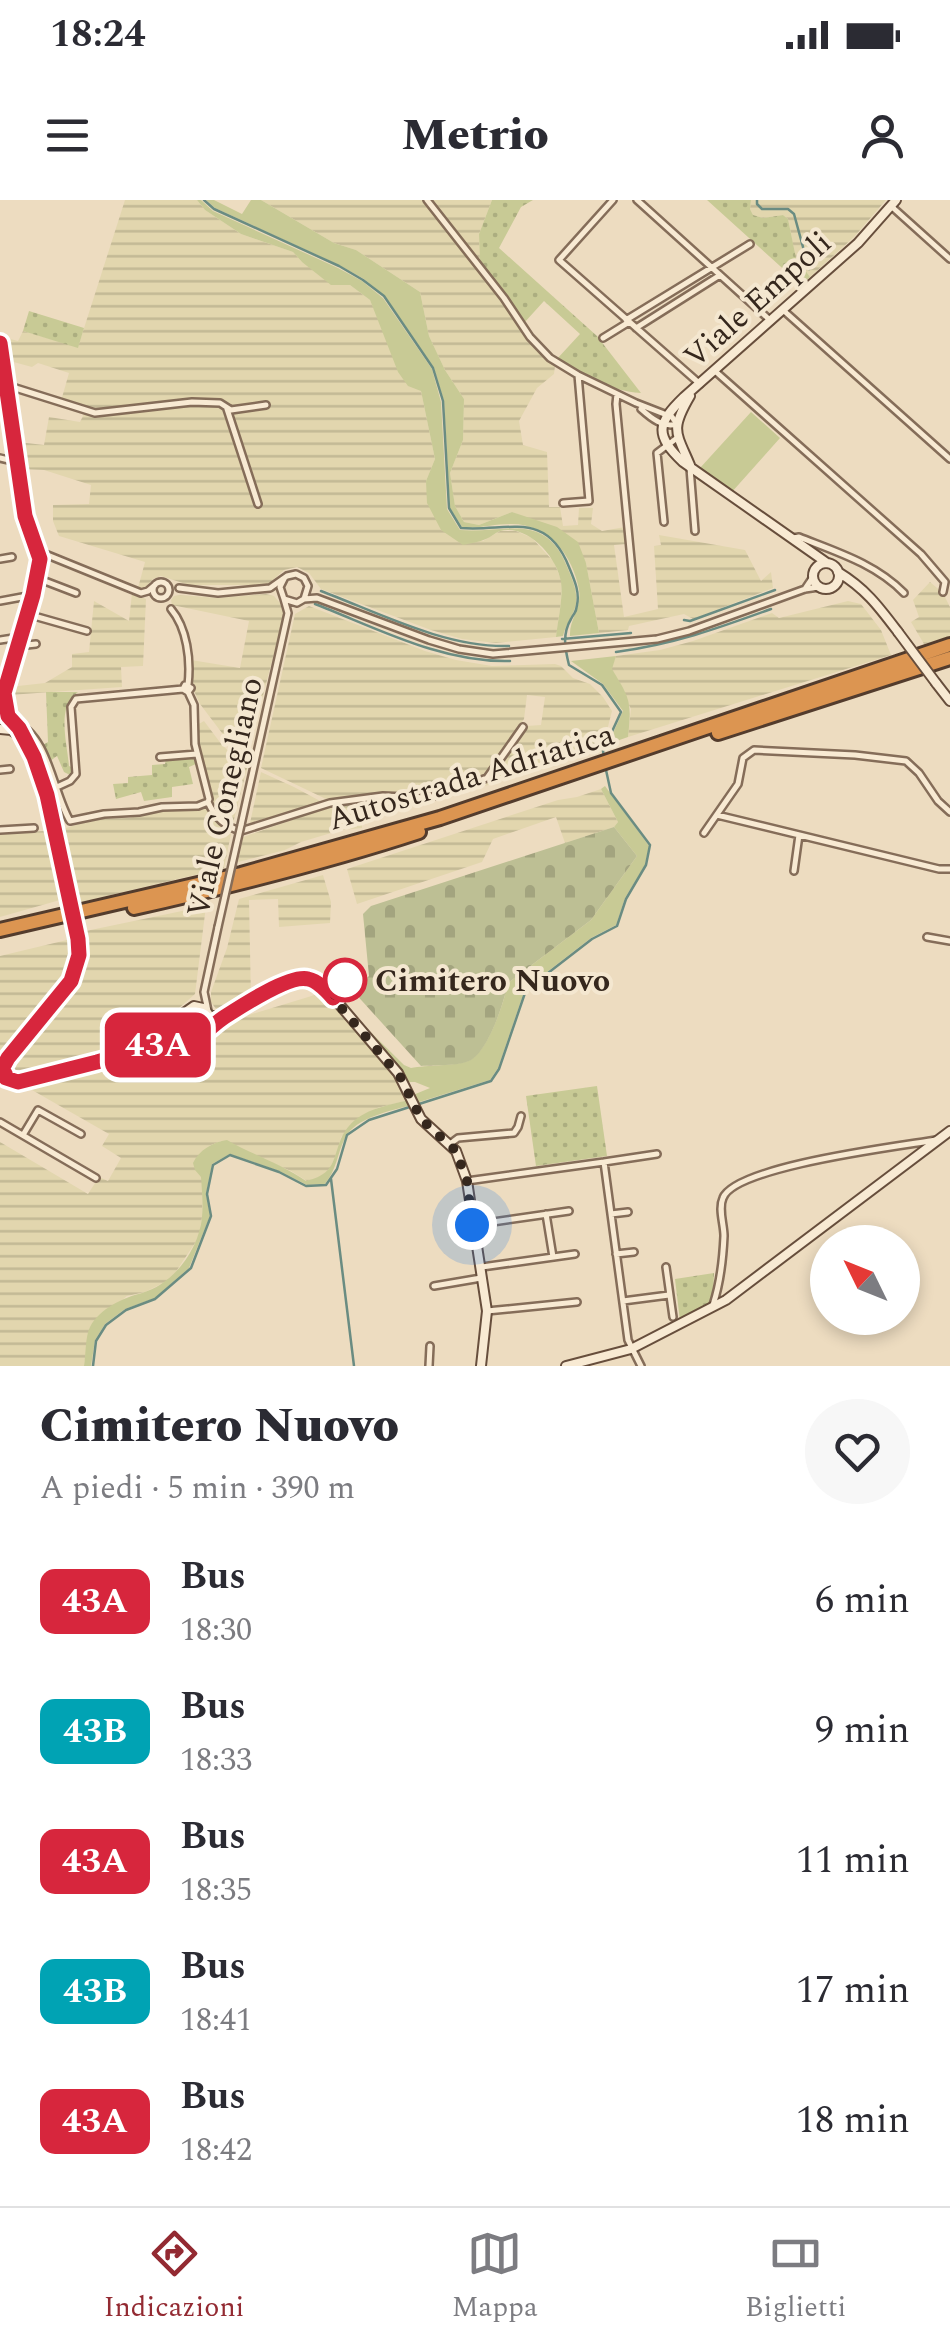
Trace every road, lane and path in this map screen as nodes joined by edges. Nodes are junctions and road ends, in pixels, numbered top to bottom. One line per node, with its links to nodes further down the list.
1 (428, 200): 16 (street)
2 (613, 200): 10 (street)
3 (637, 200): 7 (street)
4 (894, 203): 6 (street); 9 (street, Viale Empoli)
5 (750, 244): 7 (street)
6 (950, 258)
7 (712, 268): 8 (street); 10 (street)
8 (720, 275): 11 (street); 12 (street)
9 (783, 310): 11 (street, Viale Empoli); 29 (street)
10 (628, 321): 12 (street); 13 (street)
11 (770, 321): 15 (street, Viale Empoli)
12 (636, 328): 17 (street)
13 (603, 338)
14 (0, 342): 18 (street)
15 (715, 371): 17 (street, Viale Empoli); 56 (street)
16 (578, 375): 20 (street); 32 (street)
17 (700, 384): 19 (street, Viale Empoli)
18 (6, 385): 23 (street); 30 (street)
19 (692, 392): 24 (street, Viale Empoli); 25 (street, Viale Empoli)
20 (618, 394): 21 (street); 55 (street)
21 (636, 404): 24 (street); 24 (street)
22 (266, 405): 23 (street)
23 (227, 409): 33 (street)
24 (664, 424): 25 (street); 27 (street)
25 (677, 424): 26 (street)
26 (677, 438): 27 (street); 31 (street)
27 (667, 445): 31 (street); 34 (street)
28 (0, 458): 30 (street)
29 (950, 458)
30 (17, 462): 38 (street)
31 (690, 466): 35 (street); 36 (street)
32 (563, 503)
33 (258, 504)
34 (664, 522)
35 (695, 531)
36 (791, 538): 37 (street); 59 (street)
37 (808, 548): 41 (street); 42 (street)
38 (40, 555): 44 (street); 49 (street)
39 (12, 557): 40 (street)
40 (0, 559)
41 (827, 563): 42 (street); 43 (street)
42 (814, 572): 51 (street); 54 (street)
43 (838, 572): 47 (street); 48 (street)
44 (37, 578): 57 (street); 60 (street)
45 (284, 579): 50 (street); 53 (street); 62 (street)
46 (166, 584): 49 (street); 52 (street); 58 (street)
47 (836, 584): 48 (street); 51 (street)
48 (858, 584): 78 (street, bridge)
49 (155, 585): 61 (street)
50 (308, 586): 63 (street); 64 (street)
51 (820, 587): 54 (street)
52 (180, 588): 53 (street); 58 (street)
53 (270, 588): 62 (street)
54 (804, 589): 63 (street)
55 (634, 591)
56 (943, 592)
57 (76, 593)
58 (167, 594): 61 (street); 66 (street)
59 (904, 594)
60 (33, 595): 65 (street); 68 (street)
61 (158, 597): 66 (street)
62 (283, 597): 64 (street); 67 (street, Viale Conegliano)
63 (317, 598): 64 (street)
64 (303, 600): 67 (street)
65 (0, 601)
66 (171, 609): 77 (street)
67 (288, 613): 99 (street, Viale Conegliano, bridge)
68 (27, 614): 69 (street); 71 (street)
69 (88, 631)
70 (0, 640): 71 (street)
71 (19, 641): 72 (street); 76 (street)
72 (36, 644)
73 (950, 644): 74 (highway)
74 (929, 658): 75 (highway); 85 (highway, Autostrada Adriatica); 85 (highway, Autostrada Adriatica)
75 (950, 658)
76 (4, 676): 79 (street)
77 (186, 689): 81 (street); 86 (street)
78 (950, 701)
79 (8, 723): 86 (street); 107 (street, bridge)
80 (523, 726): 87 (street)
81 (197, 754): 82 (street); 87 (street)
82 (160, 756)
83 (0, 770): 84 (street)
84 (10, 770)
85 (585, 773): 96 (highway, Autostrada Adriatica)
86 (57, 787): 87 (street)
87 (208, 802)
88 (950, 812): 89 (street)
89 (717, 816): 92 (street); 93 (street)
90 (34, 828): 91 (street)
91 (0, 830)
92 (704, 833)
93 (798, 835): 94 (street); 95 (street)
94 (950, 870)
95 (794, 871)
96 (0, 933)
97 (927, 937): 98 (street)
98 (950, 940)
99 (204, 992): 100 (street, Viale Conegliano); 101 (street, Viale Conegliano)
100 (191, 1007): 101 (street); 103 (street)
101 (209, 1013): 102 (street); 104 (street)
102 (226, 1016): 104 (street); 115 (street)
103 (182, 1026): 105 (street); 106 (street)
104 (210, 1027): 105 (street)
105 (190, 1035): 106 (street)
106 (170, 1041): 108 (street)
107 (4, 1059): 108 (street)
108 (2, 1076)
109 (521, 1116): 115 (street)
110 (0, 1122): 113 (street)
111 (950, 1131): 114 (street)
112 (81, 1134): 113 (street)
113 (23, 1135): 118 (street)
114 (939, 1140): 135 (street); 135 (street)
115 (450, 1144): 119 (street)
116 (656, 1154): 117 (street)
117 (604, 1162): 119 (street); 123 (street)
118 (96, 1178)
119 (467, 1181): 124 (street)
120 (569, 1211): 122 (street)
121 (628, 1212): 123 (street)
122 (546, 1214): 124 (street); 128 (street)
123 (611, 1214): 127 (street)
124 (472, 1225): 130 (street)
125 (634, 1252): 127 (street)
126 (574, 1254): 128 (street)
127 (616, 1254): 133 (street)
128 (552, 1257): 130 (street)
129 (666, 1267): 132 (street)
130 (480, 1273): 131 (street); 136 (street)
131 (434, 1286)
132 (670, 1295): 133 (street); 137 (street)
133 (622, 1301): 139 (street)
134 (578, 1302): 136 (street)
135 (712, 1308): 139 (street)
136 (487, 1311): 140 (street)
137 (673, 1317)
138 (430, 1346): 141 (street)
139 (631, 1349): 142 (street); 143 (street)
140 (482, 1364)
141 (429, 1366)
142 (566, 1366)
143 (641, 1366)

